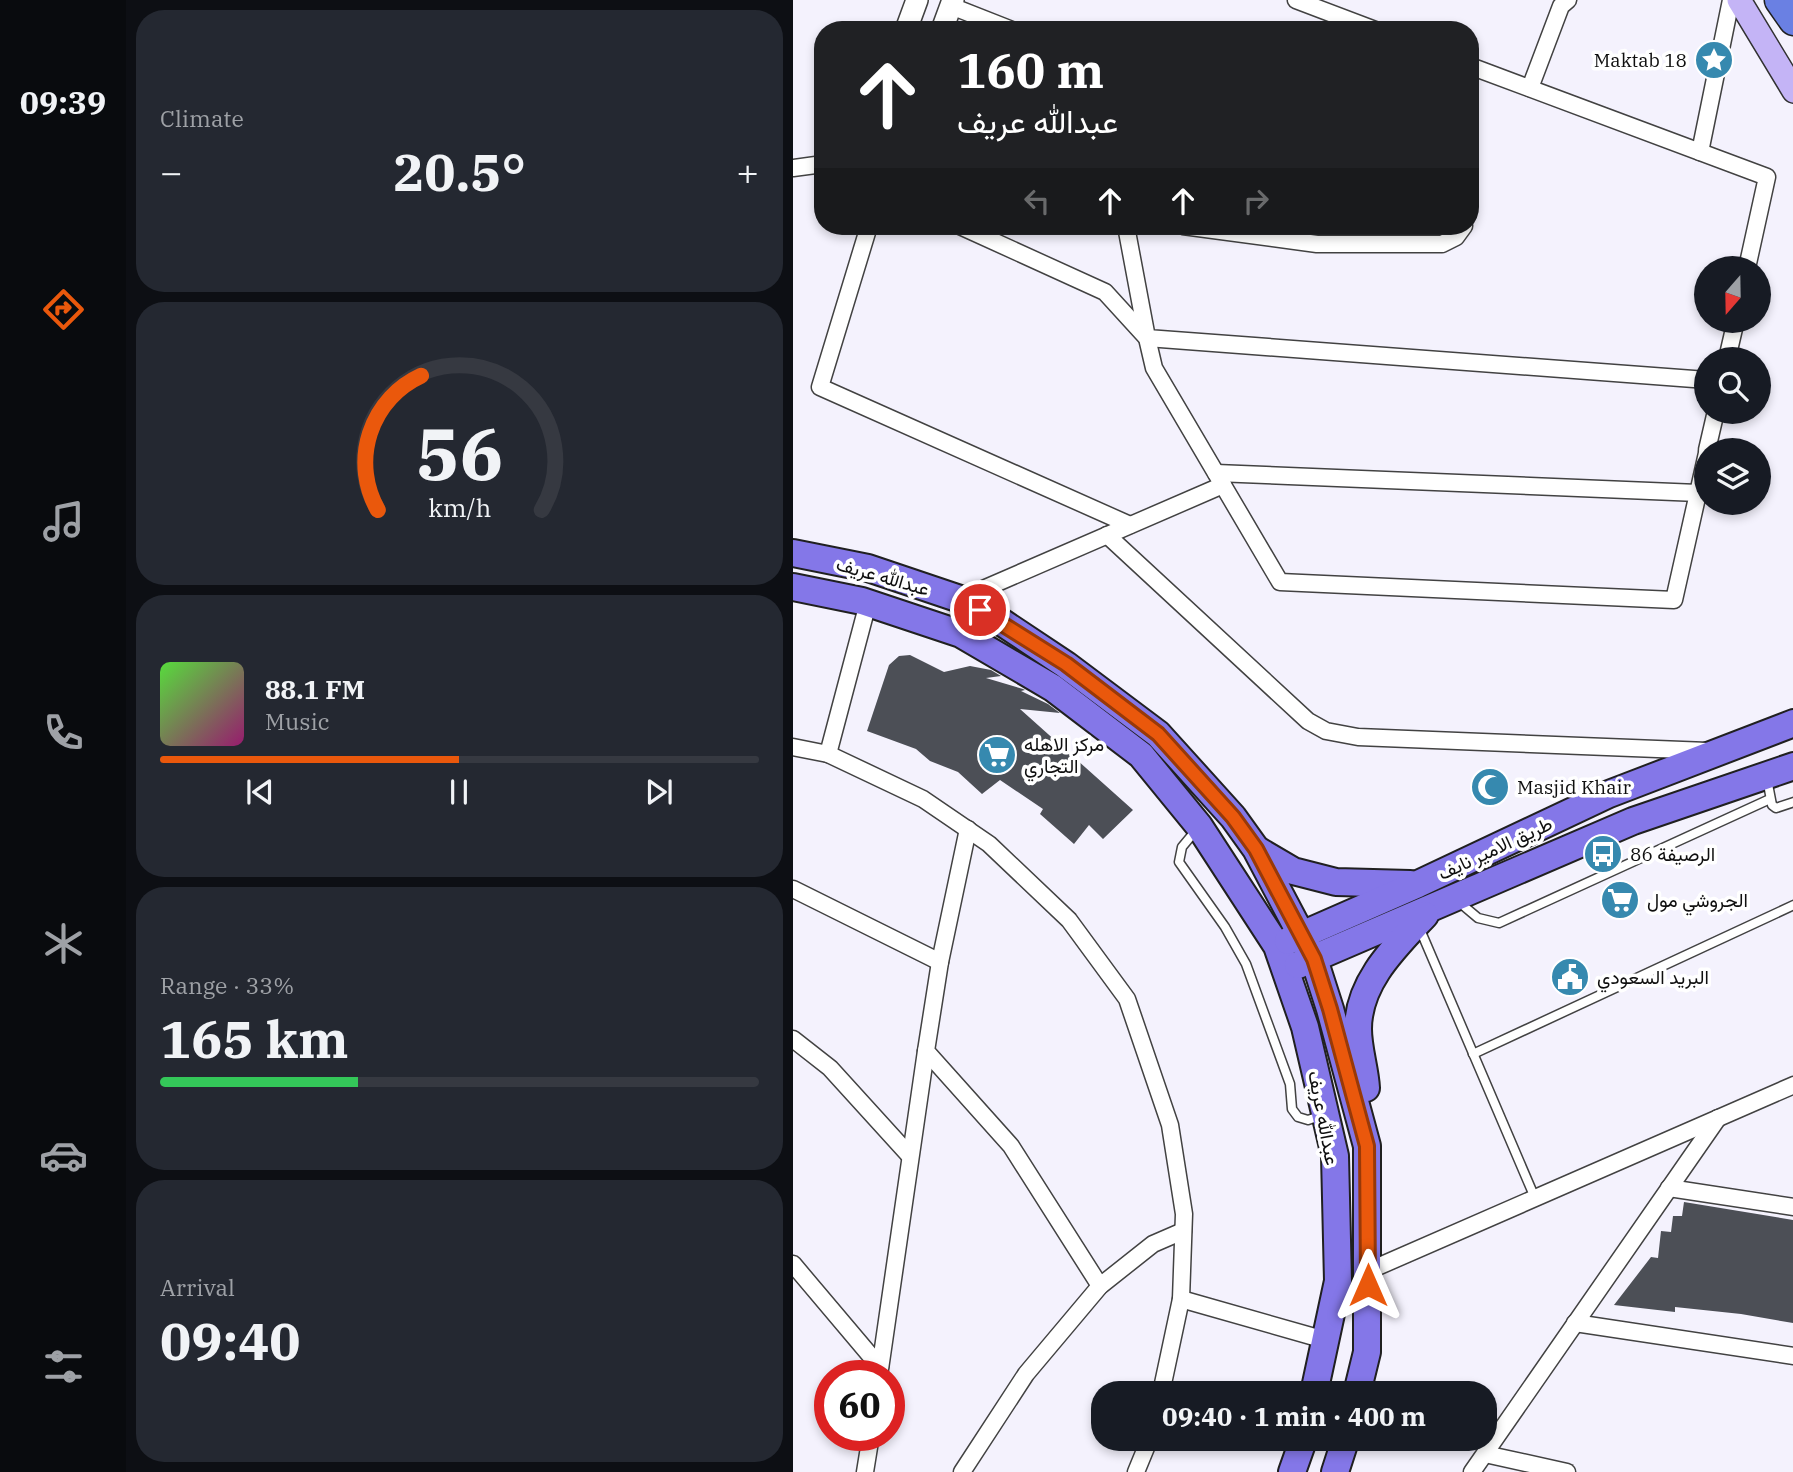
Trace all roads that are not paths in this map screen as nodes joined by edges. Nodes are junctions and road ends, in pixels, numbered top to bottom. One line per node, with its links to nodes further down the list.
1 (916, 0): 9 (street)
2 (1296, 0): 12 (street)
3 (1731, 0): 16 (street)
4 (1739, 0): 15 (main road)
5 (1780, 0): 8 (highway)
6 (1561, 2): 14 (street)
7 (952, 3): 10 (street); 11 (street)
8 (1793, 20)
9 (909, 21)
10 (945, 21)
11 (992, 21)
12 (1351, 21)
13 (1479, 69): 14 (street)
14 (1530, 88): 16 (street)
15 (1793, 92)
16 (1699, 152): 24 (street)
17 (814, 165): 18 (street)
18 (793, 168)
19 (866, 235): 30 (street)
20 (980, 235): 25 (street)
21 (1128, 235): 25 (street)
22 (1250, 235): 23 (street)
23 (1457, 235)
24 (1750, 256)
25 (1147, 338): 26 (street); 27 (street)
26 (1694, 379)
27 (1219, 479): 28 (street); 29 (street); 30 (street)
28 (1694, 493)
29 (1694, 511)
30 (1130, 525): 31 (street)
31 (1107, 535): 34 (street); 38 (street)
32 (793, 553): 34 (main road, عبدالله عريف)
33 (793, 587): 35 (main road, عبدالله عريف)
34 (960, 599): 45 (main road, عبدالله عريف)
35 (868, 603): 39 (street); 43 (main road, عبدالله عريف)
36 (1793, 723): 38 (main road, طريق الامير نايف)
37 (793, 747): 39 (street)
38 (1718, 751): 46 (main road, طريق الامير نايف)
39 (828, 754): 44 (street)
40 (1793, 766): 41 (main road, طريق الامير نايف)
41 (1768, 787): 42 (lane); 49 (main road, طريق الامير نايف); 49 (lane)
42 (1793, 802)
43 (1199, 827): 51 (main road, عبدالله عريف); 57 (lane)
44 (968, 829): 52 (street); 64 (street)
45 (1256, 849): 46 (main road); 50 (main road, عبدالله عريف)
46 (1418, 884): 50 (main road, طريق الامير نايف)
47 (793, 889): 52 (street)
48 (1793, 905): 55 (lane)
49 (1435, 909): 50 (main road, طريق الامير نايف); 55 (lane); 59 (main road)
50 (1308, 947): 51 (main road, طريق الامير نايف); 59 (main road, عبدالله عريف)
51 (1282, 958): 57 (main road, عبدالله عريف)
52 (940, 962): 54 (street)
53 (793, 1039): 60 (street)
54 (926, 1051): 60 (street); 67 (street)
55 (1473, 1054): 62 (lane)
56 (1793, 1085): 58 (street)
57 (1325, 1114): 70 (main road, عبدالله عريف)
58 (1718, 1118): 61 (street); 62 (street)
59 (1367, 1146): 66 (main road)
60 (910, 1156): 73 (street)
61 (1669, 1188): 63 (street); 69 (street)
62 (1535, 1198): 66 (street)
63 (1793, 1207)
64 (1183, 1231): 67 (street); 68 (street)
65 (793, 1264): 72 (street)
66 (1368, 1271): 76 (main road)
67 (1100, 1286): 83 (street)
68 (1180, 1299): 70 (street); 74 (street)
69 (1575, 1323): 71 (street); 81 (street)
70 (1326, 1340): 75 (main road, عبدالله عريف)
71 (1793, 1356)
72 (871, 1360)
73 (882, 1360)
74 (1164, 1381)
75 (1317, 1381)
76 (1360, 1381)
77 (868, 1451): 82 (street)
78 (1145, 1451): 84 (street)
79 (1299, 1451): 85 (main road)
80 (1342, 1451): 86 (main road)
81 (1484, 1454): 87 (street); 88 (street)
82 (865, 1472)
83 (962, 1472)
84 (1136, 1472)
85 (1292, 1472)
86 (1335, 1472)
87 (1472, 1472)
88 (1567, 1472)

